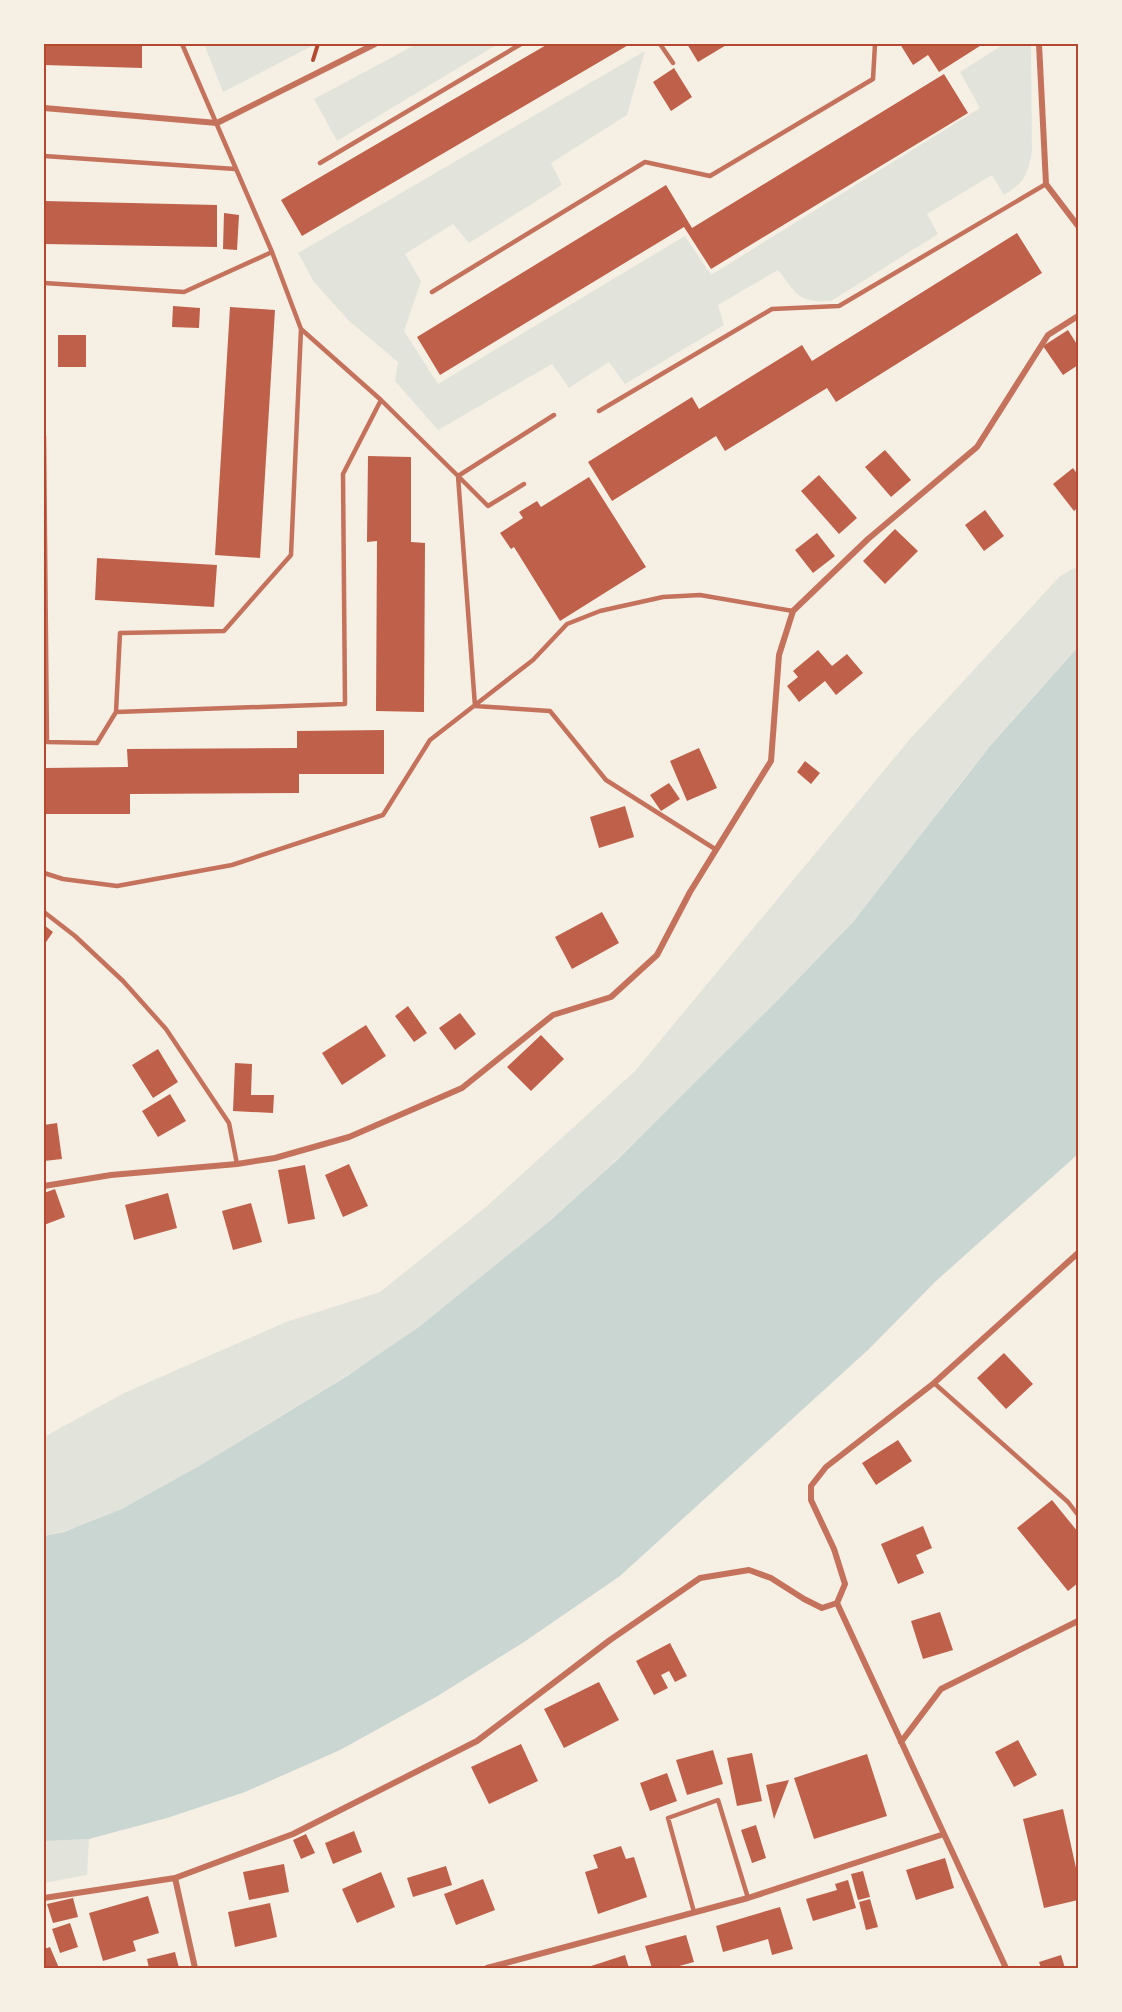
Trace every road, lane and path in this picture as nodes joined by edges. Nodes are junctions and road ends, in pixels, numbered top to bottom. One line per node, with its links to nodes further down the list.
1 (182, 44): 9 (lane)
2 (375, 44): 9 (street)
3 (521, 44): 11 (lane)
4 (660, 44): 7 (lane)
5 (875, 44): 17 (lane)
6 (1039, 44): 13 (street)
7 (672, 63)
8 (44, 108): 9 (street)
9 (217, 123): 12 (lane)
10 (44, 156): 12 (lane)
11 (320, 163)
12 (235, 169): 15 (lane)
13 (1046, 184): 14 (street); 21 (lane)
14 (1078, 226)
15 (272, 252): 16 (lane); 19 (lane)
16 (44, 283)
17 (432, 292)
18 (1078, 316): 26 (street)
19 (301, 329): 20 (lane); 28 (lane)
20 (381, 400): 24 (lane); 28 (lane)
21 (599, 411)
22 (554, 415): 24 (lane)
23 (44, 436): 28 (lane)
24 (458, 476): 25 (lane); 27 (lane)
25 (524, 484)
26 (793, 611): 27 (lane); 29 (street)
27 (475, 706): 29 (lane); 30 (lane)
28 (116, 712)
29 (716, 849): 32 (street)
30 (44, 873)
31 (44, 912): 32 (lane)
32 (237, 1164): 33 (street)
33 (44, 1186)
34 (1078, 1253): 35 (street)
35 (934, 1383): 36 (lane); 37 (street)
36 (1078, 1515)
37 (837, 1603): 39 (street); 41 (street)
38 (1078, 1621): 39 (street)
39 (901, 1742): 40 (street)
40 (944, 1834): 43 (street); 47 (street)
41 (175, 1878): 42 (street); 45 (street)
42 (44, 1898)
43 (748, 1898): 44 (street); 44 (lane)
44 (693, 1912): 46 (street)
45 (195, 1968)
46 (487, 1968)
47 (1006, 1968)

